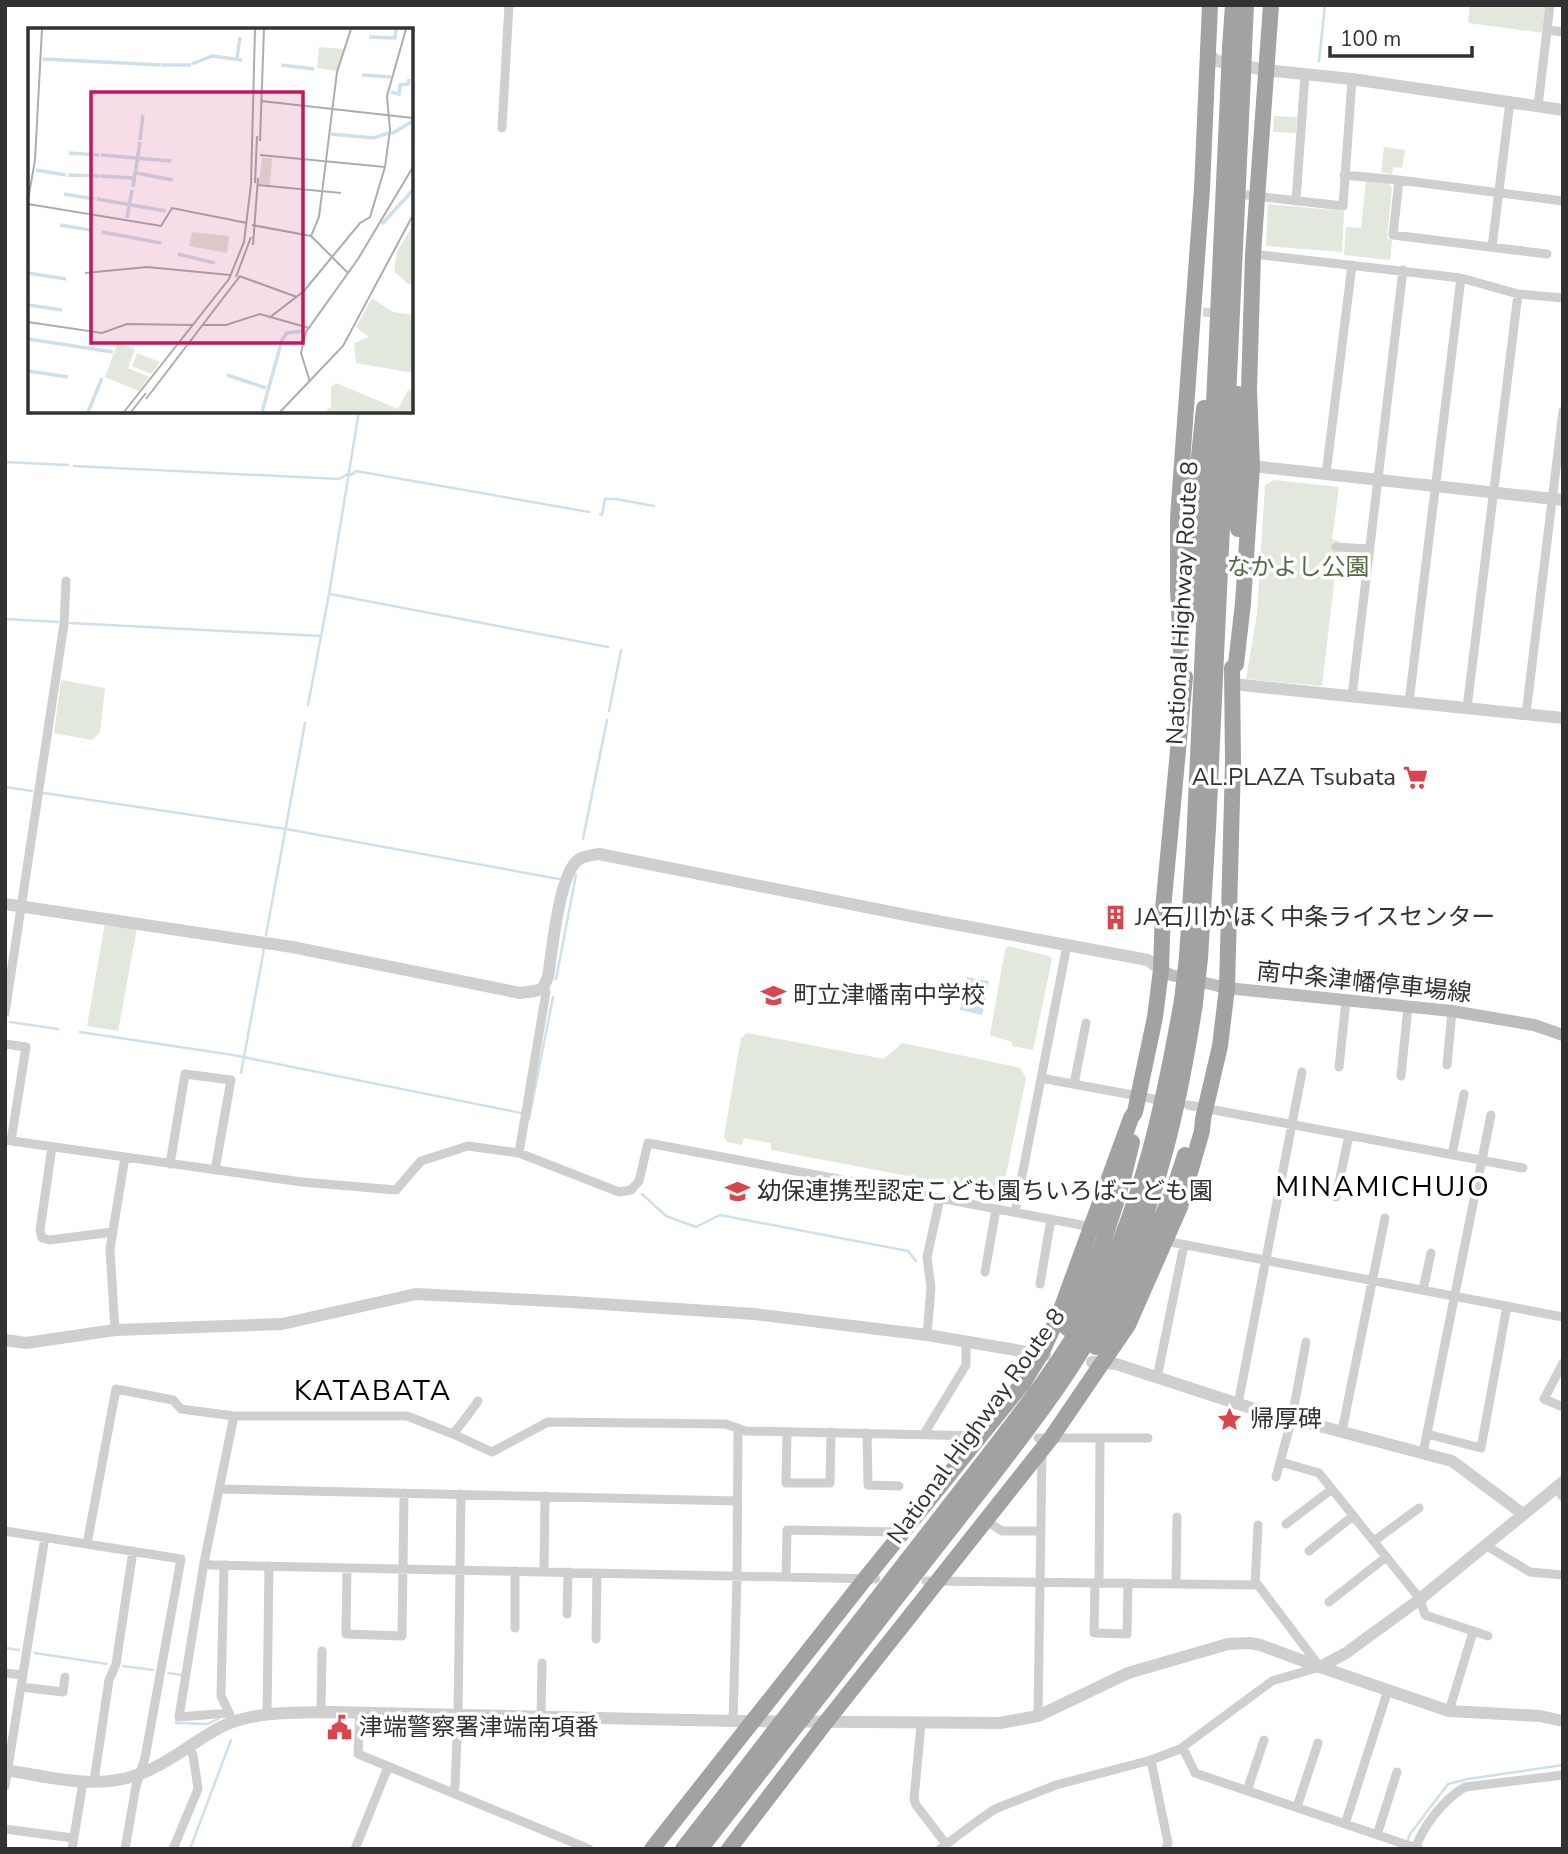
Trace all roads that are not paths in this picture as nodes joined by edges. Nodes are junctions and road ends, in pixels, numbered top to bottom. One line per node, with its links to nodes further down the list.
1 (509, 5): 19 (street)
2 (1210, 5): 11 (highway)
3 (1231, 5): 8 (highway)
4 (1246, 5): 8 (highway, National Highway Route 8)
5 (1252, 5): 8 (highway)
6 (1271, 5): 12 (highway)
7 (1550, 5): 9 (street)
8 (1238, 29): 14 (highway, National Highway Route 8, bridge)
9 (1548, 30): 10 (street); 17 (street)
10 (1563, 32)
11 (1208, 54): 12 (street); 22 (highway)
12 (1266, 69): 13 (street); 24 (highway)
13 (1305, 74): 15 (street); 25 (street)
14 (1236, 75): 22 (highway, National Highway Route 8); 35 (highway, National Highway Route 8)
15 (1352, 79): 16 (street); 20 (street)
16 (1510, 102): 17 (street); 23 (street)
17 (1538, 106): 18 (street)
18 (1563, 110)
19 (502, 128)
20 (1344, 174): 21 (street); 25 (street)
21 (1399, 180): 23 (street); 27 (street)
22 (1214, 190): 47 (highway); 47 (highway); 56 (highway, National Highway Route 8)
23 (1499, 192): 26 (street); 27 (street)
24 (1251, 196): 25 (street); 28 (highway)
25 (1296, 201)
26 (1563, 201)
27 (1492, 247): 29 (street)
28 (1252, 254): 30 (street); 35 (highway)
29 (1547, 254)
30 (1352, 265): 31 (street); 38 (street)
31 (1402, 270): 32 (street); 39 (street)
32 (1461, 278): 33 (street); 40 (street)
33 (1518, 294): 34 (street); 41 (street)
34 (1563, 298)
35 (1242, 312): 37 (highway); 46 (highway); 56 (highway, National Highway Route 8)
36 (1563, 411): 42 (street)
37 (1247, 466): 38 (street); 46 (highway)
38 (1326, 474): 39 (street)
39 (1378, 480): 40 (street); 44 (street)
40 (1436, 486): 41 (street); 49 (street)
41 (1493, 492): 42 (street); 50 (street)
42 (1557, 500): 51 (street)
43 (1336, 547): 44 (street)
44 (1368, 549): 48 (street)
45 (66, 581): 54 (street)
46 (1231, 676): 48 (street); 59 (highway)
47 (1185, 677): 57 (highway)
48 (1352, 696): 49 (street)
49 (1409, 702): 50 (street)
50 (1467, 708): 51 (street)
51 (1525, 714): 52 (street)
52 (1563, 718)
53 (5, 904): 54 (street)
54 (21, 906): 58 (street); 64 (street)
55 (1067, 945): 57 (street); 58 (street); 72 (street)
56 (1193, 957): 60 (highway, National Highway Route 8, bridge)
57 (1161, 970): 59 (main road, 南中条津幡停車場線); 75 (highway)
58 (543, 988): 83 (street)
59 (1227, 988): 61 (main road, 南中条津幡停車場線); 77 (highway)
60 (1188, 1001): 124 (highway, National Highway Route 8); 152 (highway, National Highway Route 8)
61 (1346, 1001): 62 (main road, 南中条津幡停車場線); 69 (street)
62 (1408, 1007): 63 (main road, 南中条津幡停車場線); 71 (street)
63 (1452, 1011): 66 (main road, 南中条津幡停車場線); 68 (street)
64 (5, 1013)
65 (1086, 1023): 73 (street)
66 (1563, 1035)
67 (5, 1044): 81 (street)
68 (1447, 1065)
69 (1339, 1067)
70 (1302, 1072): 79 (street)
71 (1401, 1076)
72 (1041, 1078): 73 (street); 93 (street)
73 (1074, 1084): 75 (street)
74 (1464, 1094): 84 (street)
75 (1142, 1102): 96 (highway); 124 (highway)
76 (1188, 1105): 77 (street)
77 (1205, 1114): 79 (street); 98 (highway); 152 (highway)
78 (1491, 1115): 86 (street)
79 (1293, 1125): 80 (street); 101 (street)
80 (1349, 1135): 84 (street); 90 (street)
81 (8, 1140): 82 (street)
82 (52, 1147): 85 (street); 97 (street)
83 (519, 1153): 89 (street); 91 (street)
84 (1452, 1155): 86 (street)
85 (125, 1157): 87 (street); 97 (street)
86 (1482, 1160): 88 (street); 106 (street)
87 (170, 1164): 89 (street); 89 (street)
88 (1522, 1168)
89 (215, 1170)
90 (1336, 1197)
91 (940, 1198): 92 (street); 110 (street)
92 (996, 1209): 93 (street); 102 (street)
93 (1015, 1212): 95 (street)
94 (1385, 1218): 103 (street)
95 (1051, 1219): 96 (street); 104 (street)
96 (1092, 1227): 114 (highway)
97 (113, 1232): 109 (street)
98 (1165, 1241): 99 (street); 115 (highway)
99 (1184, 1245): 101 (street); 117 (street)
100 (1430, 1253): 105 (street)
101 (1267, 1261): 103 (street); 119 (street)
102 (985, 1272)
103 (1373, 1281): 105 (street); 125 (street)
104 (1040, 1284)
105 (1423, 1290): 106 (street)
106 (1455, 1296): 107 (street); 131 (street)
107 (1507, 1306): 108 (street); 131 (street)
108 (1563, 1317)
109 (115, 1330): 110 (street); 111 (street)
110 (927, 1335): 112 (street)
111 (5, 1340)
112 (966, 1342): 114 (street); 130 (street)
113 (1306, 1342): 122 (street)
114 (1043, 1354): 132 (highway)
115 (1097, 1363): 117 (street); 135 (highway)
116 (1563, 1363): 120 (street)
117 (1157, 1378): 119 (street)
118 (478, 1401): 129 (street)
119 (1238, 1404): 122 (street)
120 (1563, 1407)
121 (234, 1416): 129 (street); 140 (street); 160 (street)
122 (1292, 1418): 125 (street); 137 (street)
123 (738, 1429): 126 (street); 129 (street); 146 (street)
124 (1008, 1429): 200 (highway, National Highway Route 8)
125 (1342, 1431): 136 (street)
126 (787, 1432): 127 (street); 127 (street)
127 (831, 1432): 128 (street)
128 (867, 1433): 130 (street); 139 (street)
129 (453, 1434)
130 (924, 1434): 132 (street)
131 (1427, 1434): 136 (street)
132 (985, 1436): 157 (highway)
133 (1100, 1438): 134 (street); 135 (street); 181 (street)
134 (1149, 1438)
135 (1044, 1442): 151 (highway); 156 (street)
136 (1423, 1453): 148 (street)
137 (1281, 1462): 138 (street); 141 (street)
138 (1276, 1477)
139 (899, 1486)
140 (219, 1489): 143 (street); 208 (street)
141 (1332, 1489): 149 (street); 153 (street)
142 (1560, 1489): 148 (street)
143 (404, 1493): 144 (street); 169 (street)
144 (461, 1494): 145 (street); 170 (street)
145 (545, 1496): 146 (street); 172 (street)
146 (737, 1501): 176 (street)
147 (1419, 1508): 159 (street)
148 (1523, 1514): 161 (street)
149 (1353, 1516): 159 (street); 163 (street)
150 (1177, 1517): 183 (street)
151 (985, 1520): 156 (street); 179 (highway)
152 (958, 1521): 200 (highway, National Highway Route 8)
153 (1286, 1524)
154 (1258, 1525): 184 (street)
155 (5, 1531): 158 (street)
156 (1041, 1531): 180 (street)
157 (903, 1532): 177 (street); 178 (highway)
158 (45, 1537): 160 (street); 196 (street)
159 (1374, 1541): 164 (street)
160 (87, 1544): 162 (street)
161 (1485, 1545): 175 (street); 185 (street)
162 (133, 1551): 222 (street); 224 (street)
163 (1309, 1551)
164 (1386, 1557): 185 (street); 186 (street)
165 (210, 1565): 166 (street)
166 (224, 1565): 167 (street); 208 (street)
167 (269, 1566): 168 (street); 204 (street)
168 (347, 1568): 169 (street); 169 (street)
169 (403, 1569): 170 (street)
170 (460, 1570): 171 (street); 205 (street)
171 (515, 1571): 172 (street); 188 (street)
172 (544, 1572): 173 (street)
173 (568, 1573): 174 (street); 187 (street)
174 (597, 1573): 176 (street); 191 (street)
175 (1563, 1575)
176 (737, 1576): 177 (street); 209 (street)
177 (786, 1577): 178 (street)
178 (871, 1579): 210 (highway)
179 (932, 1581): 180 (street); 212 (highway)
180 (1040, 1582): 181 (street); 206 (street)
181 (1097, 1583): 182 (street); 182 (street)
182 (1128, 1583): 183 (street)
183 (1177, 1584): 184 (street)
184 (1255, 1585): 194 (street)
185 (1420, 1599): 189 (street); 194 (street)
186 (1329, 1602)
187 (567, 1614)
188 (515, 1628)
189 (1473, 1632): 190 (street); 201 (street)
190 (1488, 1636)
191 (596, 1639)
192 (322, 1651): 202 (street)
193 (542, 1663): 207 (street)
194 (1320, 1667): 199 (street); 206 (street); 217 (street)
195 (5, 1673): 196 (street)
196 (23, 1675): 198 (street)
197 (65, 1677): 198 (street)
198 (21, 1687): 220 (street)
199 (1388, 1690): 201 (street); 229 (street)
200 (814, 1691): 241 (highway, National Highway Route 8, bridge); 242 (highway, National Highway Route 8, bridge)
201 (1449, 1710): 211 (street)
202 (321, 1712): 203 (street); 204 (street)
203 (360, 1712): 205 (street); 219 (street)
204 (267, 1713): 208 (street)
205 (458, 1715): 207 (street); 227 (street)
206 (1038, 1716): 213 (street)
207 (541, 1717): 209 (street)
208 (231, 1718): 216 (street)
209 (733, 1721): 210 (street)
210 (753, 1721): 212 (street); 240 (highway)
211 (1563, 1721)
212 (826, 1722): 213 (street); 243 (highway)
213 (921, 1724): 233 (street)
214 (1264, 1740): 226 (street)
215 (1318, 1743): 228 (street)
216 (188, 1747): 222 (street); 237 (street)
217 (1183, 1748): 218 (street); 226 (street)
218 (1151, 1760): 233 (street); 244 (street)
219 (388, 1767): 227 (street); 238 (street)
220 (6, 1770): 224 (street); 225 (street)
221 (1397, 1772): 231 (street)
222 (141, 1774): 224 (street); 236 (street)
223 (1563, 1775): 234 (street)
224 (88, 1782): 232 (street)
225 (5, 1786)
226 (1247, 1791): 228 (street)
227 (453, 1792): 239 (street)
228 (1297, 1807): 229 (street)
229 (1345, 1824): 231 (street)
230 (5, 1829): 232 (street)
231 (1377, 1835): 234 (street)
232 (74, 1838): 235 (street)
233 (947, 1846)
234 (1412, 1847)
235 (72, 1849)
236 (125, 1849)
237 (173, 1849)
238 (355, 1849)
239 (589, 1849)
240 (652, 1849)
241 (683, 1849)
242 (700, 1849)
243 (729, 1849)
244 (1166, 1849)

